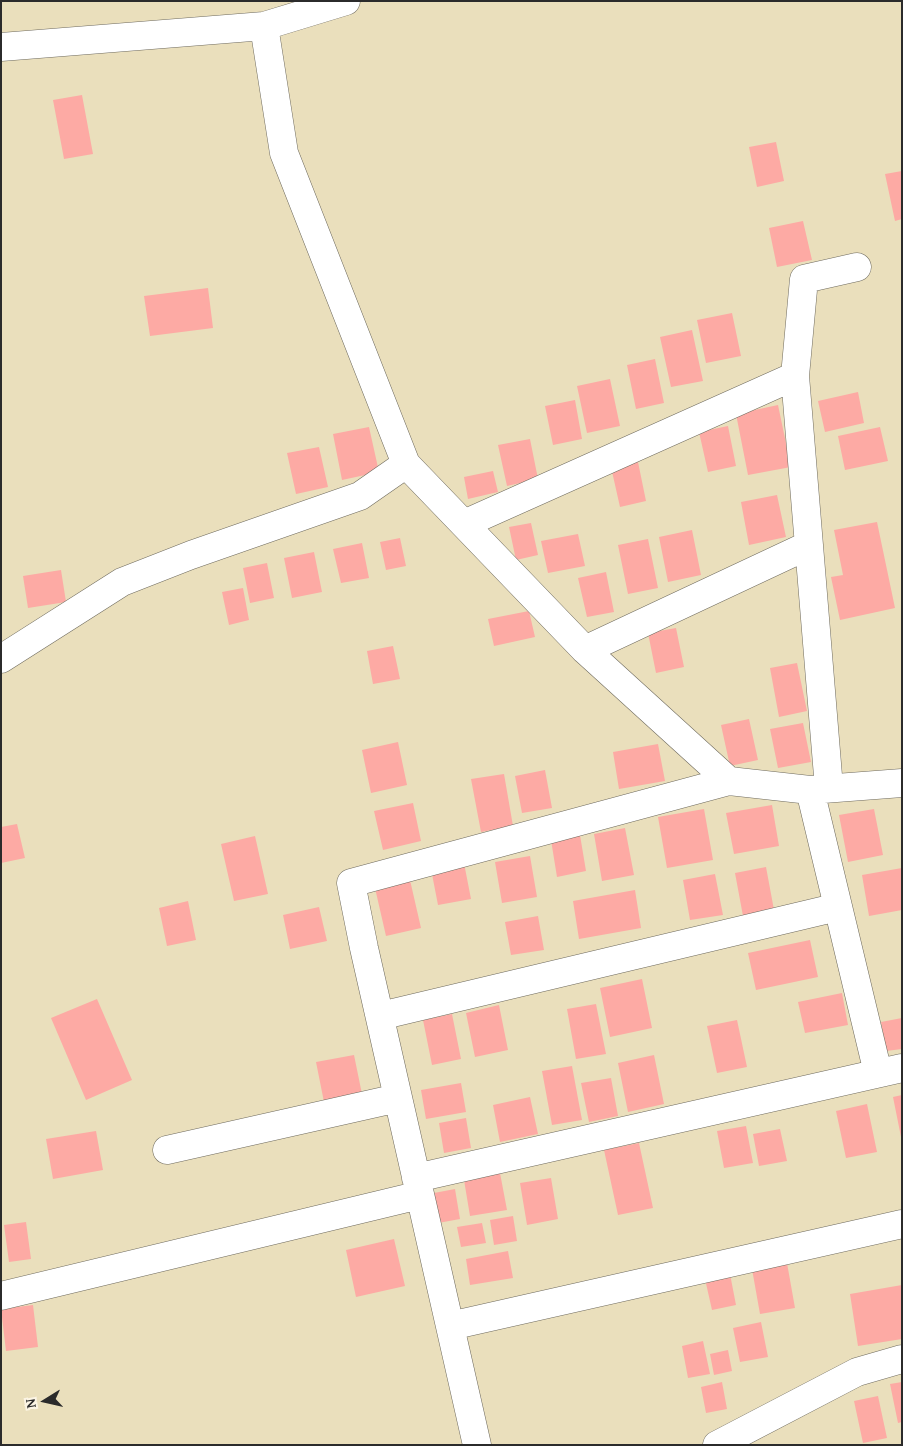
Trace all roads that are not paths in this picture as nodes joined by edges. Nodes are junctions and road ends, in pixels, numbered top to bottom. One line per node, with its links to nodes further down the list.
1 (346, 1): 2 (street)
2 (264, 26): 3 (street); 6 (street)
3 (1, 47)
4 (857, 267): 5 (street)
5 (795, 376): 7 (street); 8 (street)
6 (406, 464): 7 (street); 10 (street)
7 (464, 524): 9 (street)
8 (809, 545): 9 (street); 13 (street)
9 (585, 650): 11 (street)
10 (1, 659)
11 (729, 781): 13 (street); 15 (street)
12 (902, 783): 13 (street)
13 (819, 789): 14 (street)
14 (838, 907): 15 (street); 16 (street)
15 (380, 1016): 17 (street)
16 (890, 1070): 19 (street)
17 (398, 1098): 18 (street); 19 (street)
18 (167, 1150)
19 (418, 1186): 21 (street); 22 (street)
20 (902, 1224): 22 (street)
21 (1, 1296)
22 (450, 1326): 24 (street)
23 (902, 1359): 25 (street)
24 (477, 1445)
25 (717, 1445)

